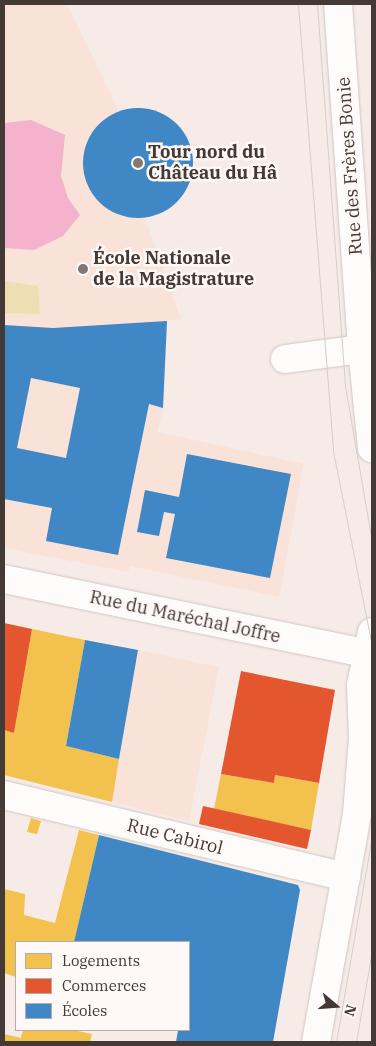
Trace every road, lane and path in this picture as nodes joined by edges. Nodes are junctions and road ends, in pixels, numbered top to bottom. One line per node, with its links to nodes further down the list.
1 (338, 4): 2 (street, Rue des Frères Bonie)
2 (362, 349): 3 (street); 4 (street, Rue des Frères Bonie)
3 (285, 359)
4 (372, 448)
5 (4, 580): 6 (street, Rue du Maréchal Joffre)
6 (369, 642): 8 (street)
7 (4, 795): 8 (street, Rue Cabirol)
8 (346, 877): 9 (street)
9 (316, 1042)

